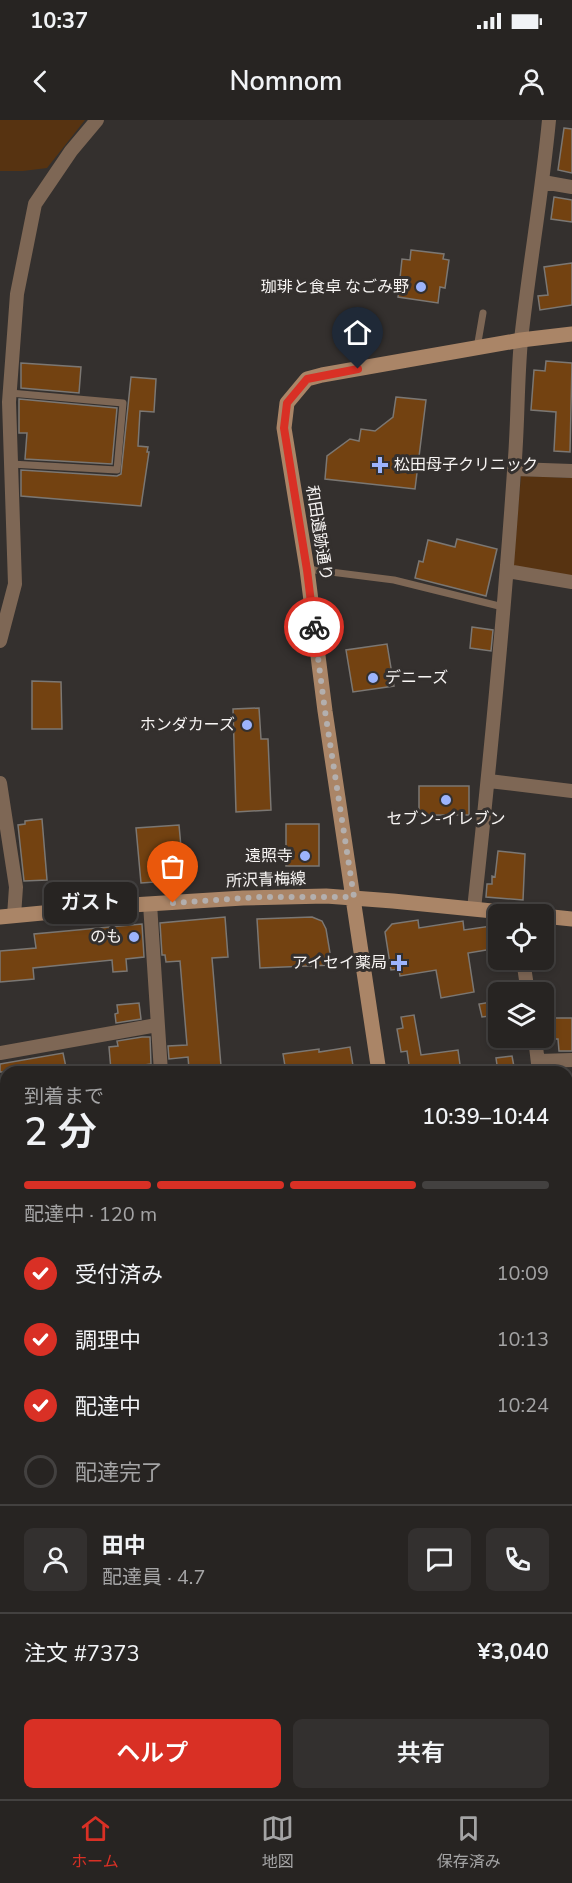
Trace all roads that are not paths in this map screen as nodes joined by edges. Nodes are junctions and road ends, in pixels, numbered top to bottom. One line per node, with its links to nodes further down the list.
1 (97, 120): 9 (street)
2 (549, 120): 3 (street)
3 (543, 182): 4 (street); 7 (street)
4 (572, 187)
5 (483, 313): 8 (lane)
6 (572, 334): 7 (street, 和田遺跡通り)
7 (521, 340): 8 (street, 和田遺跡通り); 11 (street)
8 (477, 348): 13 (street, 和田遺跡通り)
9 (10, 393): 10 (street); 10 (lane)
10 (11, 464): 17 (street)
11 (515, 470): 12 (street); 14 (street)
12 (572, 471)
13 (307, 570): 16 (lane); 21 (street, 和田遺跡通り)
14 (507, 571): 15 (street); 16 (street)
15 (572, 582)
16 (503, 607): 18 (street)
17 (0, 641)
18 (489, 781): 20 (street); 23 (street)
19 (0, 783): 25 (street)
20 (572, 791)
21 (354, 897): 22 (street, 所沢青梅線); 23 (street, 所沢青梅線); 33 (street, 和田遺跡通り)
22 (150, 904): 25 (street, 所沢青梅線); 28 (street)
23 (474, 909): 24 (street, 所沢青梅線)
24 (488, 911)
25 (7, 917)
26 (554, 917): 27 (street)
27 (572, 919)
28 (157, 1026): 30 (street); 32 (street)
29 (536, 1048): 34 (street)
30 (0, 1053)
31 (572, 1060): 35 (street)
32 (160, 1066)
33 (378, 1066)
34 (539, 1066)
35 (544, 1066)

